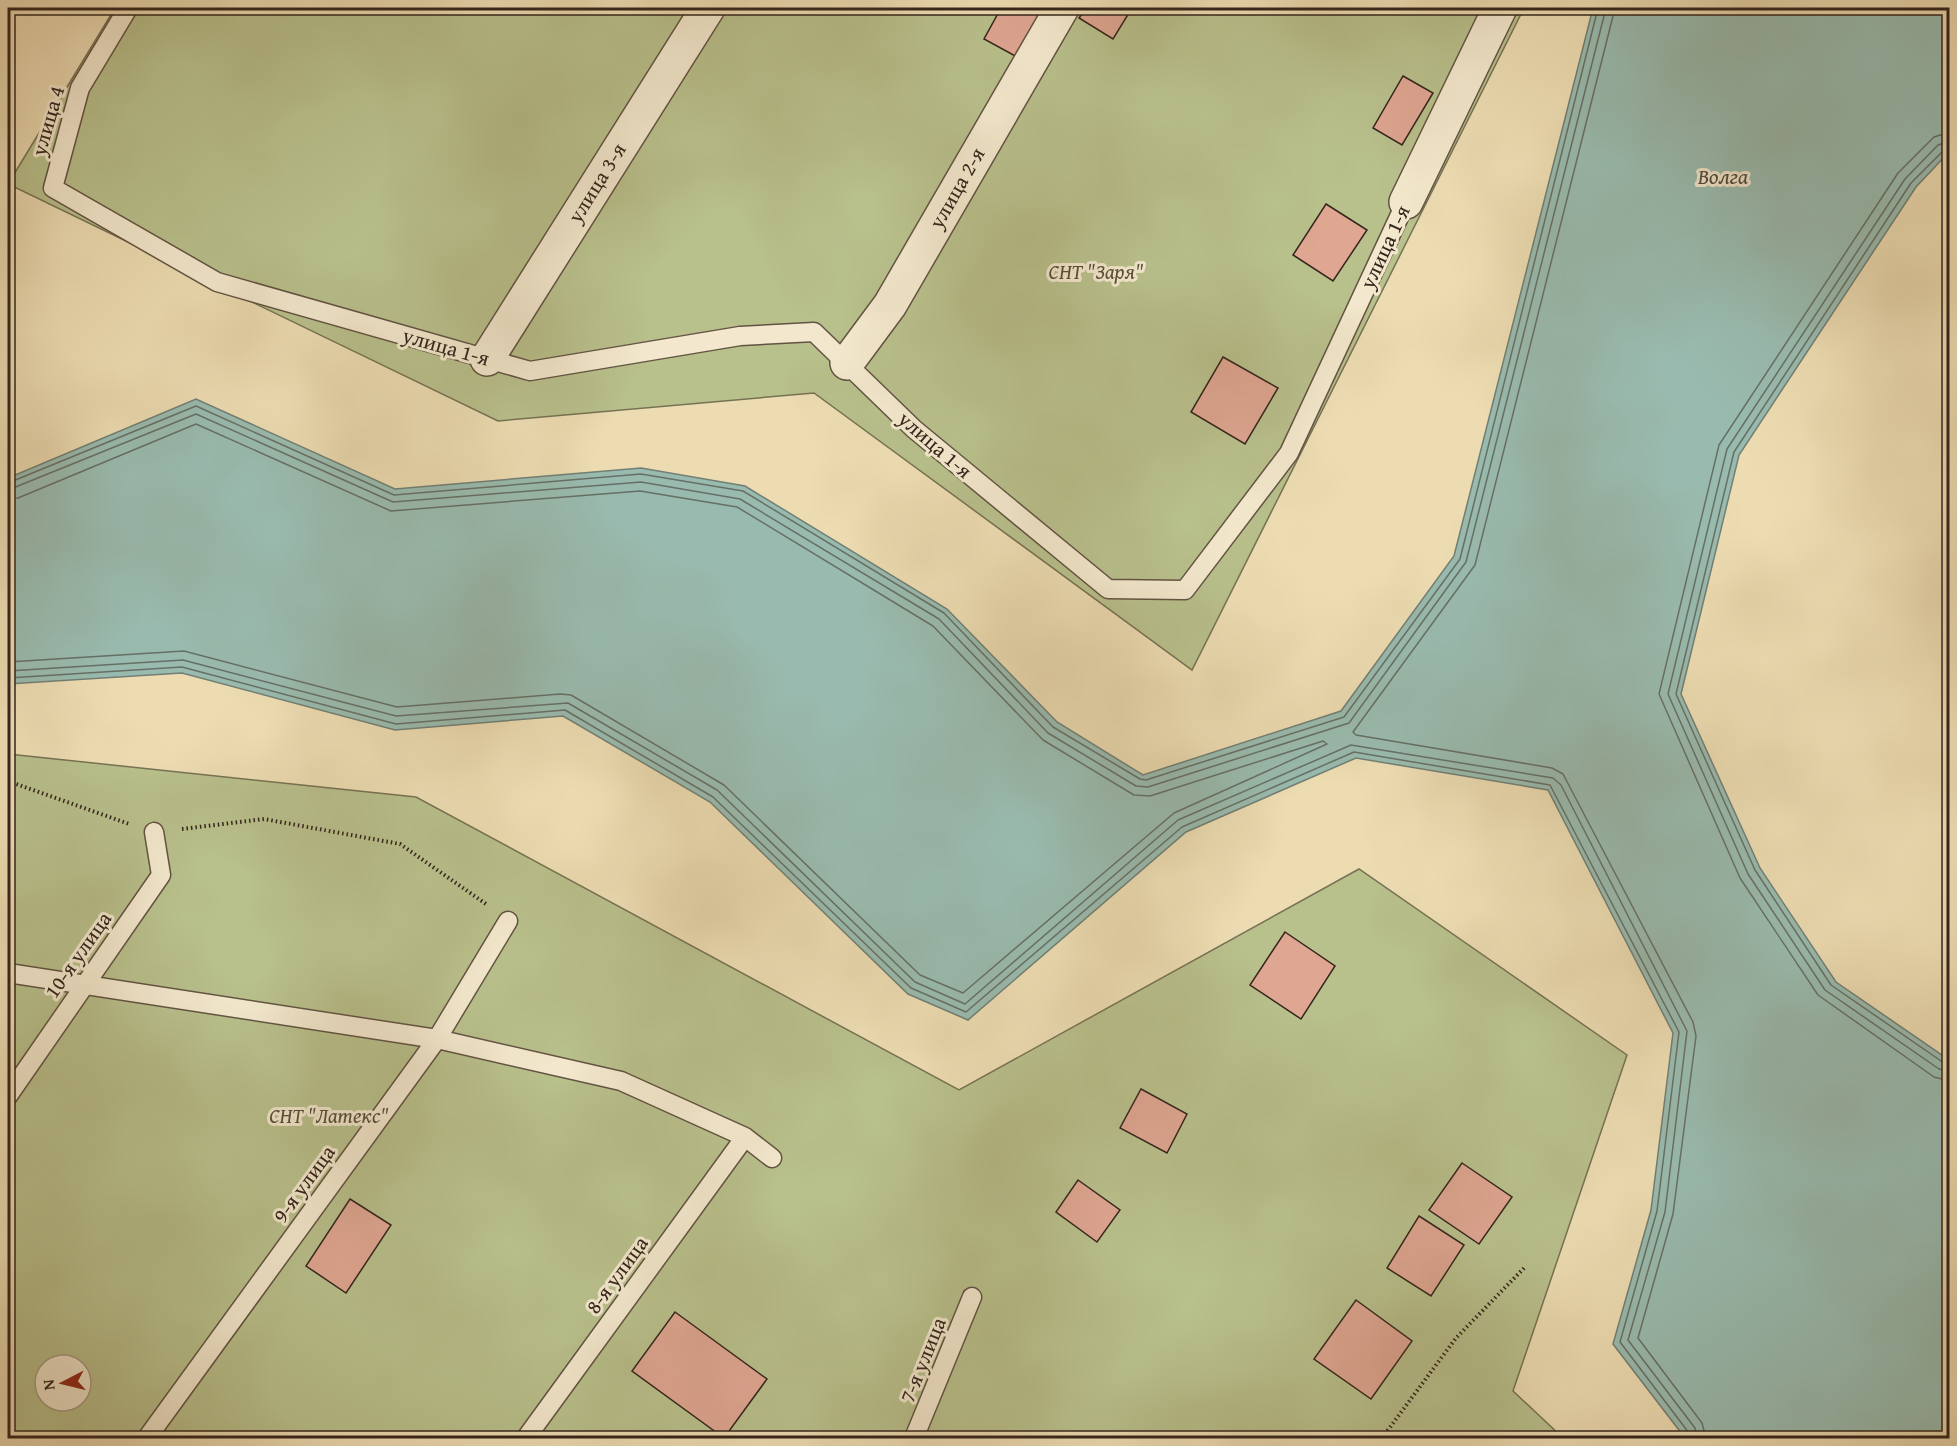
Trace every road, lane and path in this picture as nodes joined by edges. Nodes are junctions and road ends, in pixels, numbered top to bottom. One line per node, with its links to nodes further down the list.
1 (128, 8): 5 (lane, улица 4)
2 (708, 8): 7 (street, улица 3-я)
3 (1062, 8): 8 (street, улица 2-я)
4 (1500, 8): 6 (street, улица 1-я)
5 (53, 188): 7 (lane, улица 1-я)
6 (1406, 202): 8 (lane, улица 1-я)
7 (487, 359): 8 (lane, улица 1-я)
8 (847, 363)
9 (8, 782): 10 (path)
10 (154, 832): 11 (path); 13 (lane, 10-я улица)
11 (508, 921): 14 (lane, 9-я улица)
12 (8, 973): 13 (lane)
13 (84, 987): 14 (lane); 15 (lane, 10-я улица)
14 (437, 1039): 16 (lane); 20 (lane, 9-я улица)
15 (8, 1096)
16 (744, 1137): 17 (lane); 21 (lane, 8-я улица)
17 (772, 1158)
18 (1526, 1266): 23 (path)
19 (972, 1297): 22 (lane, 7-я улица)
20 (147, 1438)
21 (526, 1438)
22 (914, 1438)
23 (1383, 1438)

